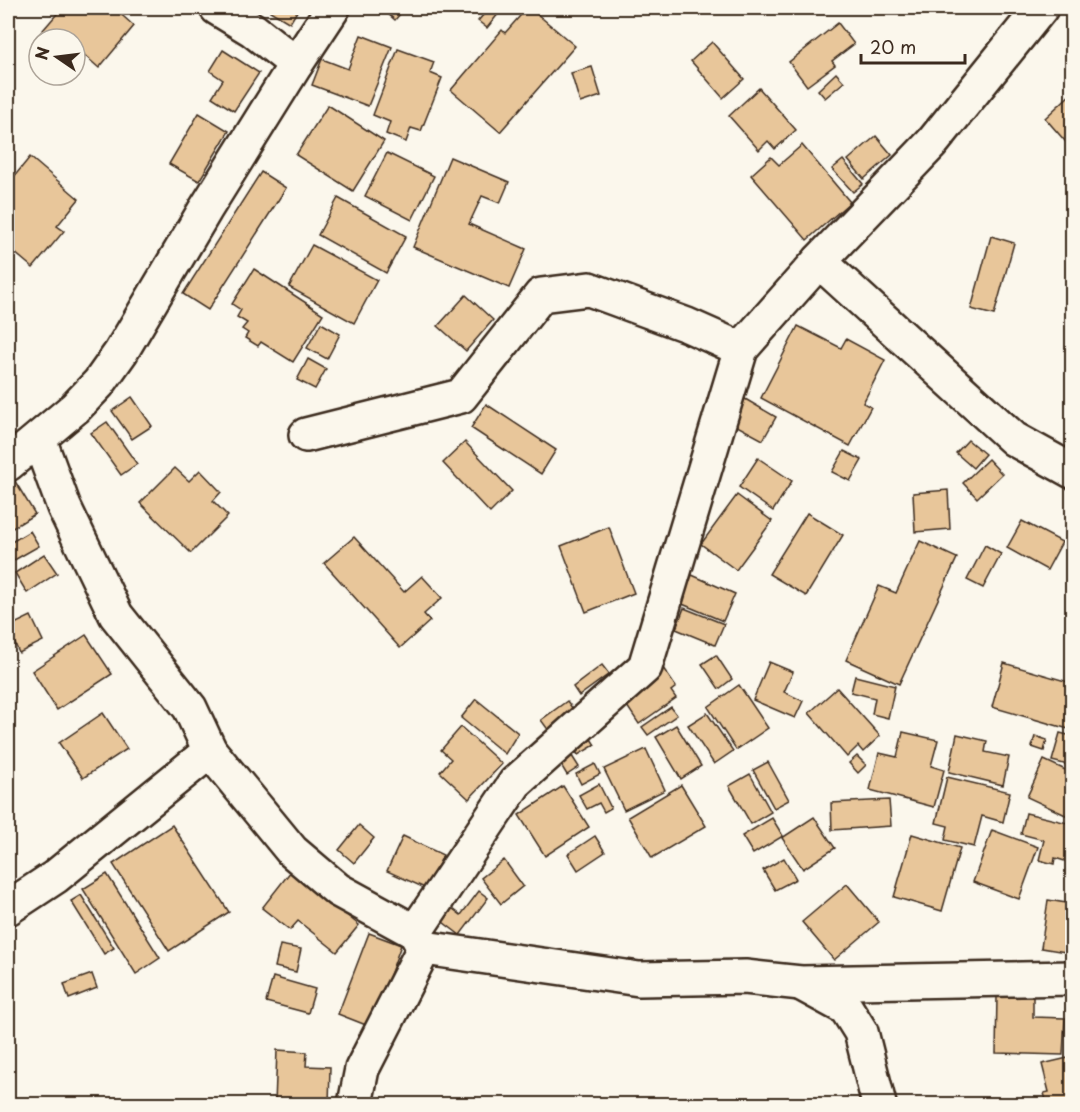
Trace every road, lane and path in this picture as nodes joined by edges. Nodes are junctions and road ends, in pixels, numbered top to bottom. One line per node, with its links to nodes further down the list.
1 (217, 8): 4 (street)
2 (333, 8): 4 (street)
3 (1041, 8): 5 (street)
4 (296, 64): 8 (street)
5 (819, 261): 6 (street); 10 (street)
6 (741, 349): 7 (street); 13 (street)
7 (306, 435)
8 (39, 439): 9 (street); 11 (street)
9 (8, 465)
10 (1072, 471)
11 (210, 751): 12 (street); 13 (street)
12 (8, 908)
13 (419, 940): 15 (street); 16 (street)
14 (1072, 978): 15 (street)
15 (801, 983): 17 (street)
16 (355, 1104)
17 (879, 1104)

